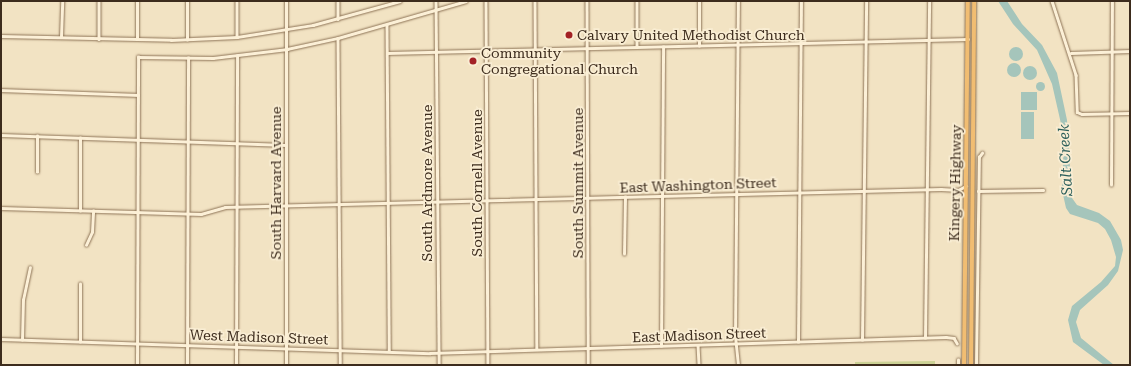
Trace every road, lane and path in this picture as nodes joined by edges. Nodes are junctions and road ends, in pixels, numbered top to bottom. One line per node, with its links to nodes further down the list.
1 (62, 1): 30 (street)
2 (99, 1): 34 (street)
3 (137, 1): 32 (street)
4 (188, 1): 37 (street)
5 (237, 1): 31 (street)
6 (286, 1): 28 (street, South Harvard Avenue)
7 (338, 1): 26 (street)
8 (400, 1): 24 (street)
9 (436, 1): 25 (street, South Ardmore Avenue)
10 (466, 1): 25 (street)
11 (486, 1): 47 (street, South Cornell Avenue)
12 (535, 1): 46 (street)
13 (587, 1): 44 (street, South Summit Avenue)
14 (637, 1): 42 (street)
15 (699, 1): 41 (street)
16 (738, 1): 40 (street)
17 (801, 1): 39 (street)
18 (866, 1): 38 (street)
19 (929, 1): 35 (street)
20 (968, 1): 36 (highway, Kingery Highway)
21 (974, 1): 130 (highway, Kingery Highway)
22 (1052, 1): 52 (street)
23 (1112, 1): 50 (street)
24 (387, 3): 26 (street)
25 (436, 10): 27 (street); 49 (street, South Ardmore Avenue)
26 (338, 19): 28 (street)
27 (387, 25): 33 (street); 51 (street)
28 (286, 30): 31 (street); 45 (street, South Harvard Avenue)
29 (1, 36): 30 (street)
30 (62, 37): 34 (street)
31 (237, 37): 37 (street)
32 (137, 38): 34 (street); 37 (street)
33 (338, 38): 45 (street); 85 (street)
34 (99, 39)
35 (928, 39): 36 (street); 38 (street); 70 (street)
36 (968, 39): 69 (highway, Kingery Highway)
37 (187, 40)
38 (865, 41): 39 (street); 73 (street)
39 (801, 43): 40 (street); 75 (street)
40 (737, 45): 41 (street); 76 (street)
41 (699, 46): 43 (street)
42 (637, 47): 43 (street); 44 (street)
43 (663, 47): 78 (street)
44 (587, 48): 46 (street); 80 (street, South Summit Avenue)
45 (287, 49): 53 (street); 65 (street, South Harvard Avenue)
46 (536, 50): 47 (street); 81 (street)
47 (486, 51): 49 (street); 82 (street, South Cornell Avenue)
48 (1130, 51): 50 (street)
49 (437, 52): 51 (street); 83 (street, South Ardmore Avenue)
50 (1111, 52): 52 (street); 58 (street)
51 (387, 53): 84 (street)
52 (1070, 53): 58 (street)
53 (237, 56): 54 (street); 64 (street)
54 (188, 58): 56 (street); 63 (street)
55 (1, 90): 56 (street)
56 (138, 94): 62 (street)
57 (1130, 113): 58 (street)
58 (1111, 114): 68 (street)
59 (1, 135): 60 (street)
60 (37, 136): 61 (street); 67 (street)
61 (80, 138): 62 (street); 89 (street)
62 (138, 139): 63 (street); 91 (street)
63 (187, 141): 64 (street); 92 (street)
64 (237, 143): 65 (street); 87 (street)
65 (286, 145): 86 (street, South Harvard Avenue)
66 (982, 153): 74 (street)
67 (36, 172)
68 (1111, 185)
69 (966, 186): 71 (street, East Washington Street); 77 (highway, Kingery Highway)
70 (927, 189): 71 (street, East Washington Street); 73 (street, East Washington Street); 97 (street)
71 (958, 190): 77 (street)
72 (1043, 190): 74 (street)
73 (864, 191): 75 (street, East Washington Street); 100 (street)
74 (978, 191): 131 (street)
75 (800, 192): 76 (street, East Washington Street); 102 (street)
76 (736, 194): 78 (street, East Washington Street); 105 (street)
77 (966, 195): 129 (highway, Kingery Highway)
78 (662, 196): 79 (street, East Washington Street); 109 (street)
79 (625, 197): 80 (street, East Washington Street); 94 (street)
80 (588, 198): 81 (street, East Washington Street); 111 (street, South Summit Avenue)
81 (536, 199): 82 (street, East Washington Street); 112 (street)
82 (487, 200): 83 (street, East Washington Street); 114 (street, South Cornell Avenue)
83 (438, 202): 84 (street, East Washington Street); 116 (street, South Ardmore Avenue)
84 (388, 203): 85 (street, East Washington Street); 115 (street)
85 (338, 204): 86 (street, East Washington Street); 113 (street)
86 (286, 206): 87 (street, East Washington Street); 110 (street, South Harvard Avenue)
87 (236, 207): 92 (street, East Washington Street); 108 (street)
88 (1, 208): 89 (street, East Washington Street)
89 (80, 211): 90 (street, East Washington Street)
90 (92, 211): 91 (street, East Washington Street); 93 (street)
91 (137, 212): 92 (street, East Washington Street); 104 (street)
92 (187, 214): 106 (street)
93 (86, 245)
94 (624, 254)
95 (30, 268): 99 (street)
96 (80, 284): 101 (street)
97 (926, 338): 100 (street, East Madison Street); 103 (street, East Madison Street)
98 (1, 339): 99 (street)
99 (22, 340): 101 (street)
100 (862, 340): 102 (street, East Madison Street)
101 (80, 342): 104 (street, West Madison Street)
102 (798, 342): 105 (street, East Madison Street)
103 (957, 343)
104 (136, 344): 106 (street, West Madison Street); 118 (street)
105 (736, 344): 107 (street, East Madison Street); 127 (street)
106 (186, 345): 108 (street, West Madison Street); 119 (street)
107 (698, 345): 109 (street, East Madison Street); 126 (street)
108 (236, 346): 110 (street, West Madison Street); 120 (street)
109 (661, 346): 111 (street, East Madison Street)
110 (285, 348): 113 (street, West Madison Street); 121 (street, South Harvard Avenue)
111 (587, 348): 112 (street, East Madison Street); 125 (street, South Summit Avenue)
112 (537, 349): 114 (street, East Madison Street)
113 (339, 350): 115 (street, West Madison Street); 122 (street)
114 (487, 351): 116 (street, East Madison Street); 124 (street, South Cornell Avenue)
115 (389, 352): 116 (street, West Madison Street)
116 (438, 352): 123 (street, South Ardmore Avenue)
117 (958, 360): 128 (street)
118 (137, 365)
119 (187, 365)
120 (236, 365)
121 (286, 365)
122 (340, 365)
123 (438, 365)
124 (488, 365)
125 (588, 365)
126 (699, 365)
127 (738, 365)
128 (958, 365)
129 (964, 365)
130 (971, 365)
131 (976, 365)

